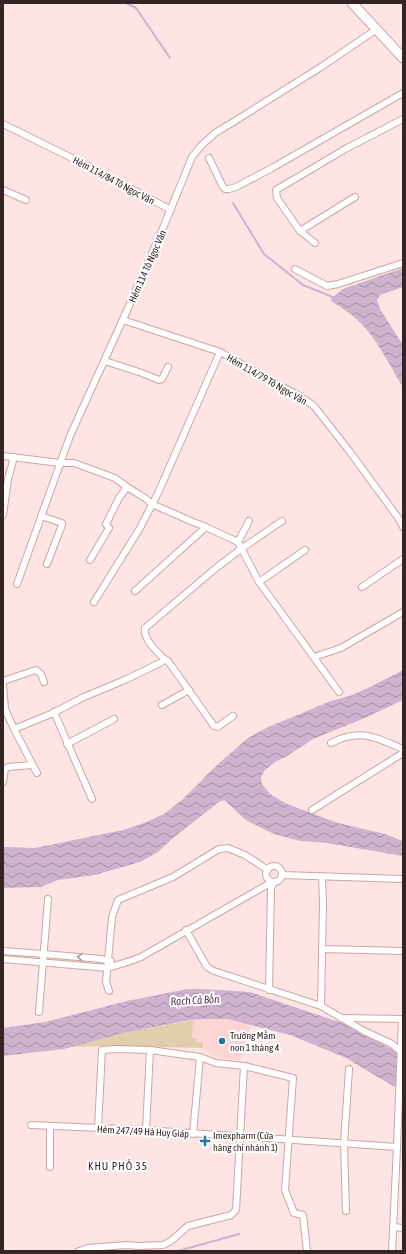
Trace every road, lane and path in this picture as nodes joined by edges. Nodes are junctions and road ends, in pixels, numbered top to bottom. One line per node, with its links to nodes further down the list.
1 (352, 3): 2 (main road)
2 (377, 29): 3 (main road); 11 (street, Hẻm 114 Tô Ngọc Vân)
3 (403, 58)
4 (403, 93): 7 (street)
5 (403, 119): 12 (street)
6 (3, 124): 11 (street, Hẻm 114/84 Tô Ngọc Vân)
7 (209, 158)
8 (3, 190): 10 (street)
9 (355, 197): 12 (street)
10 (26, 200)
11 (171, 210): 16 (street, Hẻm 114 Tô Ngọc Vân)
12 (300, 231): 13 (street)
13 (315, 243)
14 (403, 263): 15 (street)
15 (295, 270)
16 (123, 320): 17 (street, Hẻm 114/79 Tô Ngọc Vân); 18 (street, Hẻm 114 Tô Ngọc Vân)
17 (220, 352): 24 (street); 30 (street, Hẻm 114/79 Tô Ngọc Vân)
18 (105, 361): 19 (street); 22 (street, Hẻm 114 Tô Ngọc Vân)
19 (168, 367)
20 (3, 456): 21 (street)
21 (14, 457): 22 (street); 25 (street)
22 (60, 462): 23 (street); 26 (street, Hẻm 114 Tô Ngọc Vân)
23 (127, 487): 24 (street); 35 (street)
24 (152, 504): 29 (street); 41 (street)
25 (3, 515)
26 (41, 516): 36 (street); 38 (street, Hẻm 114 Tô Ngọc Vân)
27 (249, 521): 31 (street)
28 (282, 521): 32 (street)
29 (206, 526): 31 (street); 40 (street)
30 (403, 527)
31 (238, 542): 32 (street)
32 (241, 549): 37 (street); 44 (street)
33 (305, 550): 37 (street)
34 (403, 559): 39 (street)
35 (90, 560)
36 (47, 564)
37 (259, 582): 43 (street)
38 (17, 584)
39 (362, 587)
40 (135, 591)
41 (94, 602)
42 (403, 612): 43 (street)
43 (314, 657): 49 (street)
44 (164, 659): 48 (street); 51 (street)
45 (3, 681): 46 (street)
46 (44, 682)
47 (3, 685): 54 (street)
48 (189, 690): 50 (street); 52 (street)
49 (339, 692)
50 (162, 705)
51 (54, 712): 54 (street); 56 (street)
52 (233, 716)
53 (114, 720): 56 (street)
54 (14, 729): 59 (street)
55 (331, 743): 57 (street)
56 (68, 744): 62 (street)
57 (403, 749)
58 (403, 753): 63 (street)
59 (32, 765): 60 (street); 61 (street)
60 (36, 773)
61 (3, 782)
62 (92, 799)
63 (312, 810)
64 (268, 870): 65 (street); 68 (street); 76 (street)
65 (282, 874): 66 (street); 68 (street)
66 (322, 876): 67 (street); 71 (street)
67 (403, 879)
68 (273, 882): 70 (street); 80 (street)
69 (48, 899): 74 (street)
70 (186, 930): 78 (street); 80 (street)
71 (322, 949): 73 (street); 82 (street)
72 (3, 951): 74 (street)
73 (403, 951)
74 (44, 954): 76 (street, one-way to 74); 77 (street)
75 (3, 959): 77 (street)
76 (108, 960): 78 (street); 79 (street)
77 (44, 961): 79 (street); 83 (street)
78 (118, 964): 79 (street)
79 (108, 968): 81 (street)
80 (269, 990): 82 (street)
81 (109, 991)
82 (321, 1006): 84 (street)
83 (39, 1012)
84 (340, 1018): 85 (street); 87 (street)
85 (402, 1019): 87 (street)
86 (150, 1050): 88 (street); 94 (street); 95 (street)
87 (401, 1052): 91 (street)
88 (200, 1057): 89 (street); 96 (street)
89 (244, 1066): 97 (street); 98 (street)
90 (349, 1070): 99 (street)
91 (400, 1124): 100 (street)
92 (31, 1125): 93 (street, Hẻm 247/49 Hà Huy Giáp)
93 (50, 1126): 94 (street, Hẻm 247/49 Hà Huy Giáp); 101 (street)
94 (98, 1128): 95 (street, Hẻm 247/49 Hà Huy Giáp)
95 (146, 1130): 96 (street, Hẻm 247/49 Hà Huy Giáp)
96 (193, 1134): 97 (street, Hẻm 247/49 Hà Huy Giáp)
97 (240, 1137): 98 (street, Hẻm 247/49 Hà Huy Giáp); 105 (street)
98 (289, 1139): 99 (street, Hẻm 247/49 Hà Huy Giáp); 106 (street)
99 (344, 1143): 100 (street, Hẻm 247/49 Hà Huy Giáp); 102 (street)
100 (397, 1147): 103 (street)
101 (50, 1167)
102 (346, 1211)
103 (393, 1227): 104 (street); 107 (street)
104 (403, 1228)
105 (79, 1251)
106 (307, 1251)
107 (392, 1251)

